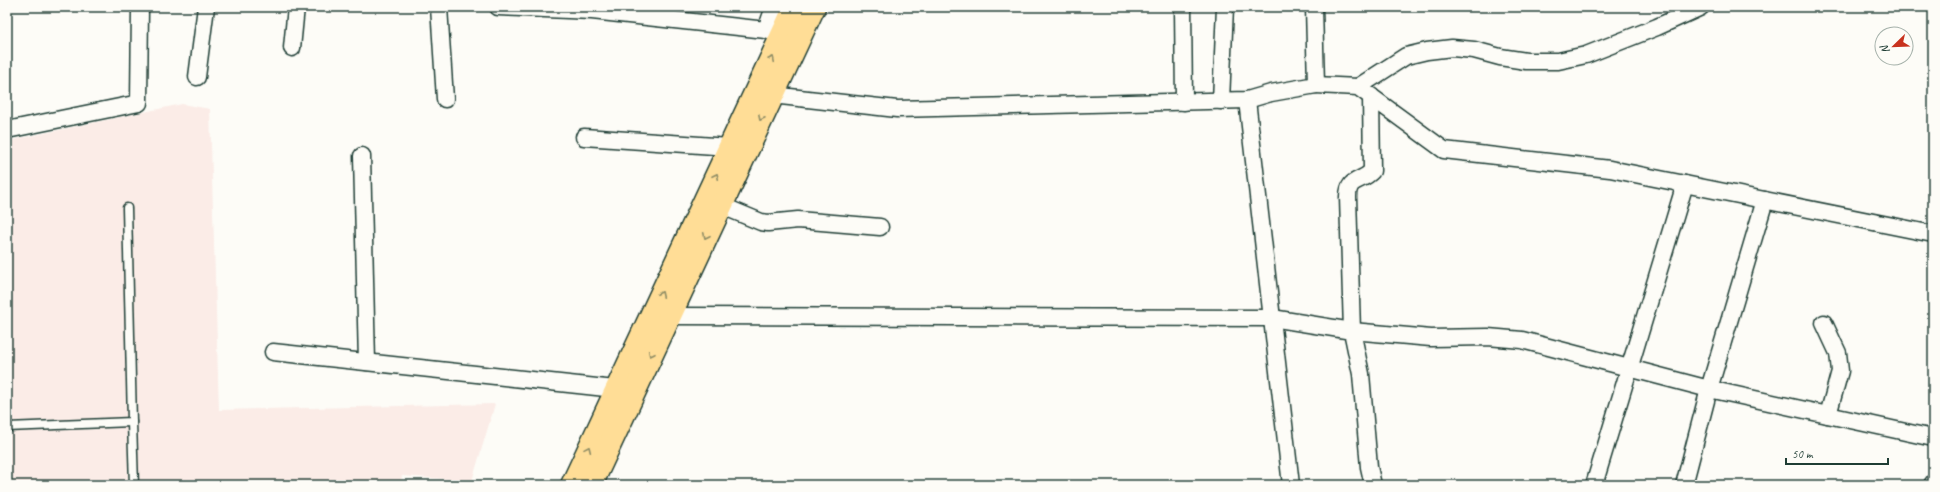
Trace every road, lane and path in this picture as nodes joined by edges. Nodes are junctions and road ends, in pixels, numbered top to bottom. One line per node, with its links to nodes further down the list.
1 (140, 7): 23 (street)
2 (206, 7): 15 (street)
3 (296, 7): 14 (street)
4 (439, 7): 19 (street)
5 (498, 7): 13 (street)
6 (774, 7): 13 (street)
7 (795, 7): 13 (highway)
8 (814, 7): 13 (highway)
9 (1183, 7): 22 (street)
10 (1225, 7): 21 (street)
11 (1314, 7): 16 (street)
12 (1701, 7): 17 (street)
13 (783, 35): 18 (highway); 25 (highway, one-way to 13)
14 (292, 48)
15 (197, 77)
16 (1316, 85): 17 (street); 20 (street)
17 (1364, 92): 27 (street); 36 (street)
18 (772, 95): 22 (street); 29 (highway, one-way to 29)
19 (445, 99)
20 (1247, 100): 21 (street); 34 (street)
21 (1221, 101): 22 (street)
22 (1184, 102)
23 (7, 130)
24 (584, 137): 25 (street)
25 (730, 147): 33 (highway, one-way to 25)
26 (362, 156): 38 (street)
27 (1685, 184): 28 (street); 39 (street)
28 (1765, 200): 32 (street); 41 (street)
29 (720, 205): 31 (street); 33 (highway, one-way to 33)
30 (127, 208): 43 (lane)
31 (880, 227)
32 (1933, 234)
33 (660, 316): 34 (street); 40 (highway); 48 (highway, one-way to 48)
34 (1272, 318): 36 (street); 49 (street)
35 (1824, 323): 42 (street)
36 (1352, 331): 39 (street); 50 (street)
37 (273, 352): 38 (street)
38 (367, 362): 40 (street)
39 (1628, 368): 41 (street); 51 (street)
40 (615, 389): 47 (highway, one-way to 40)
41 (1709, 389): 42 (street); 52 (street)
42 (1828, 415): 45 (street)
43 (132, 422): 44 (lane); 46 (lane)
44 (7, 427)
45 (1933, 438)
46 (134, 485)
47 (572, 485)
48 (591, 485)
49 (1291, 485)
50 (1373, 485)
51 (1594, 485)
52 (1684, 485)

